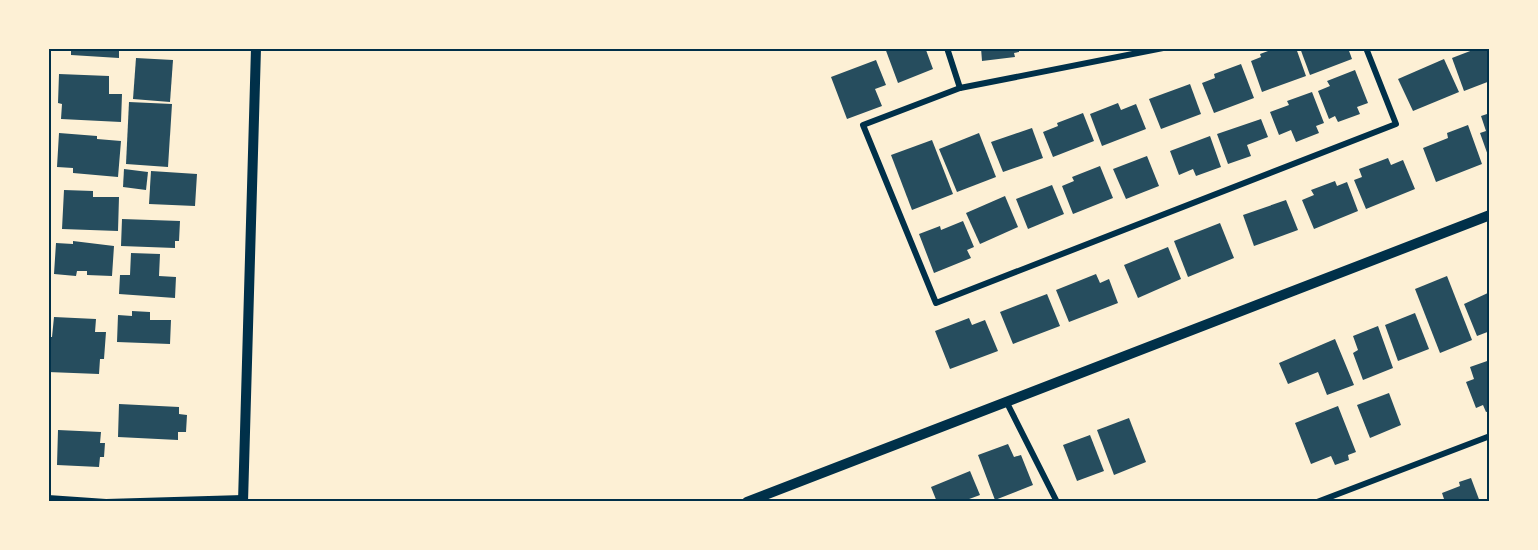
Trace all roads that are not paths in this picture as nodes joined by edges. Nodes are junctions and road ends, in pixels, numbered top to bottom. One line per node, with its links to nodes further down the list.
1 (256, 48): 10 (street)
2 (947, 48): 5 (street)
3 (1163, 48): 5 (street)
4 (1366, 48): 5 (street)
5 (960, 88)
6 (1490, 215): 7 (street)
7 (1006, 400): 12 (street); 13 (street)
8 (1490, 436): 14 (street)
9 (48, 498): 11 (street)
10 (243, 500): 11 (street)
11 (106, 502)
12 (747, 502)
13 (1057, 502)
14 (1317, 502)

